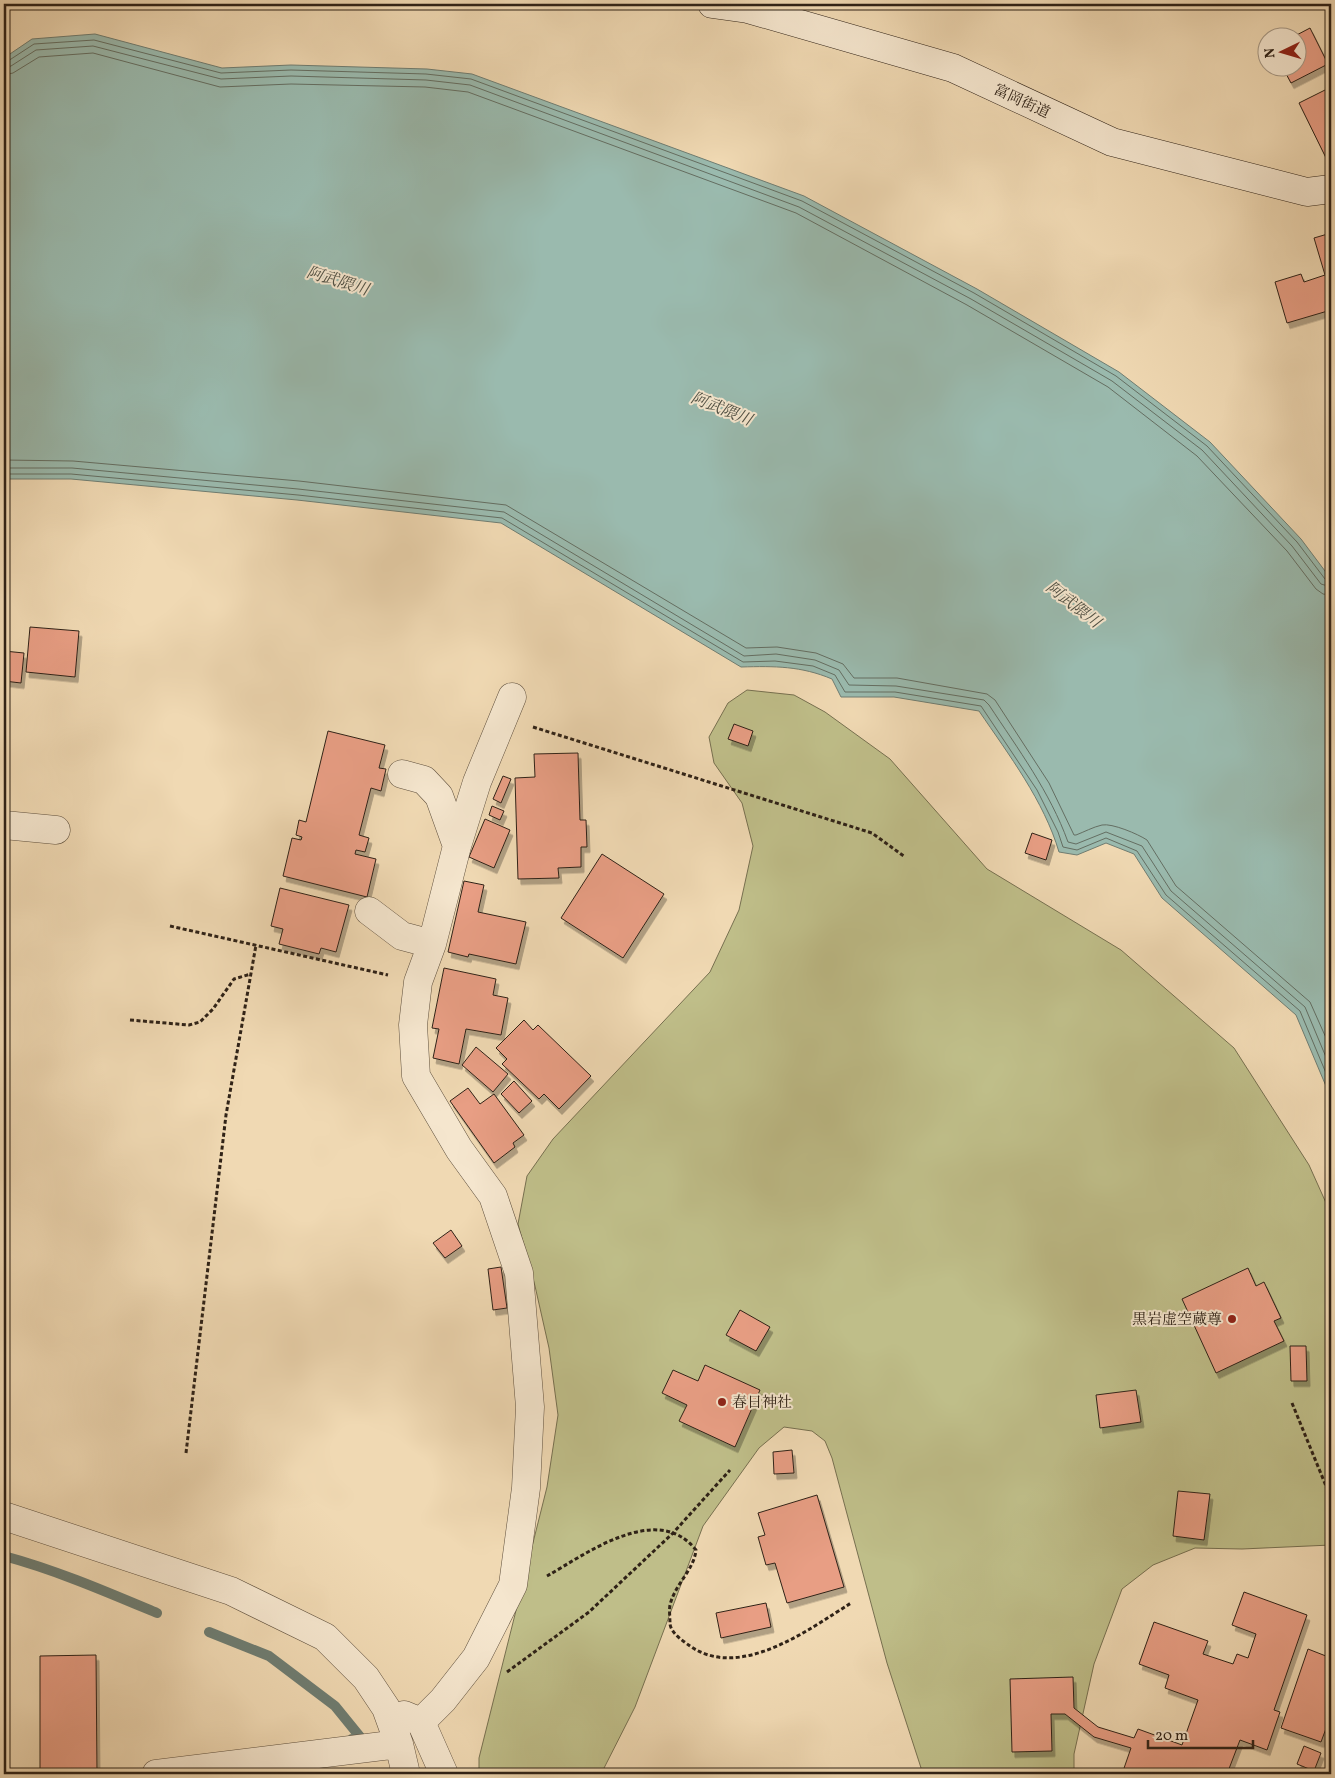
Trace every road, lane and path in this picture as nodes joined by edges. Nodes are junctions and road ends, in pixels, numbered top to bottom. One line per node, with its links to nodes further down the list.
1 (712, 4): 2 (street, 富岡街道)
2 (1331, 189)
3 (508, 708): 7 (street); 8 (path)
4 (402, 774): 7 (street)
5 (4, 825): 6 (street)
6 (56, 830)
7 (457, 846): 11 (street)
8 (905, 856)
9 (369, 911): 11 (street)
10 (170, 926): 12 (path)
11 (432, 944): 14 (street)
12 (256, 945): 13 (path); 14 (path)
13 (251, 974): 15 (path); 17 (path)
14 (418, 982): 22 (street)
15 (130, 1020)
16 (1292, 1403): 19 (path)
17 (186, 1453)
18 (730, 1470): 21 (path)
19 (1331, 1507)
20 (4, 1516): 25 (street)
21 (673, 1532): 22 (path); 23 (path); 24 (path)
22 (512, 1585): 26 (street)
23 (851, 1603)
24 (500, 1677)
25 (386, 1708): 26 (street); 27 (street)
26 (421, 1722): 31 (street)
27 (399, 1744): 28 (street); 30 (street)
28 (191, 1772): 29 (street)
29 (156, 1774)
30 (406, 1774)
31 (444, 1774)

